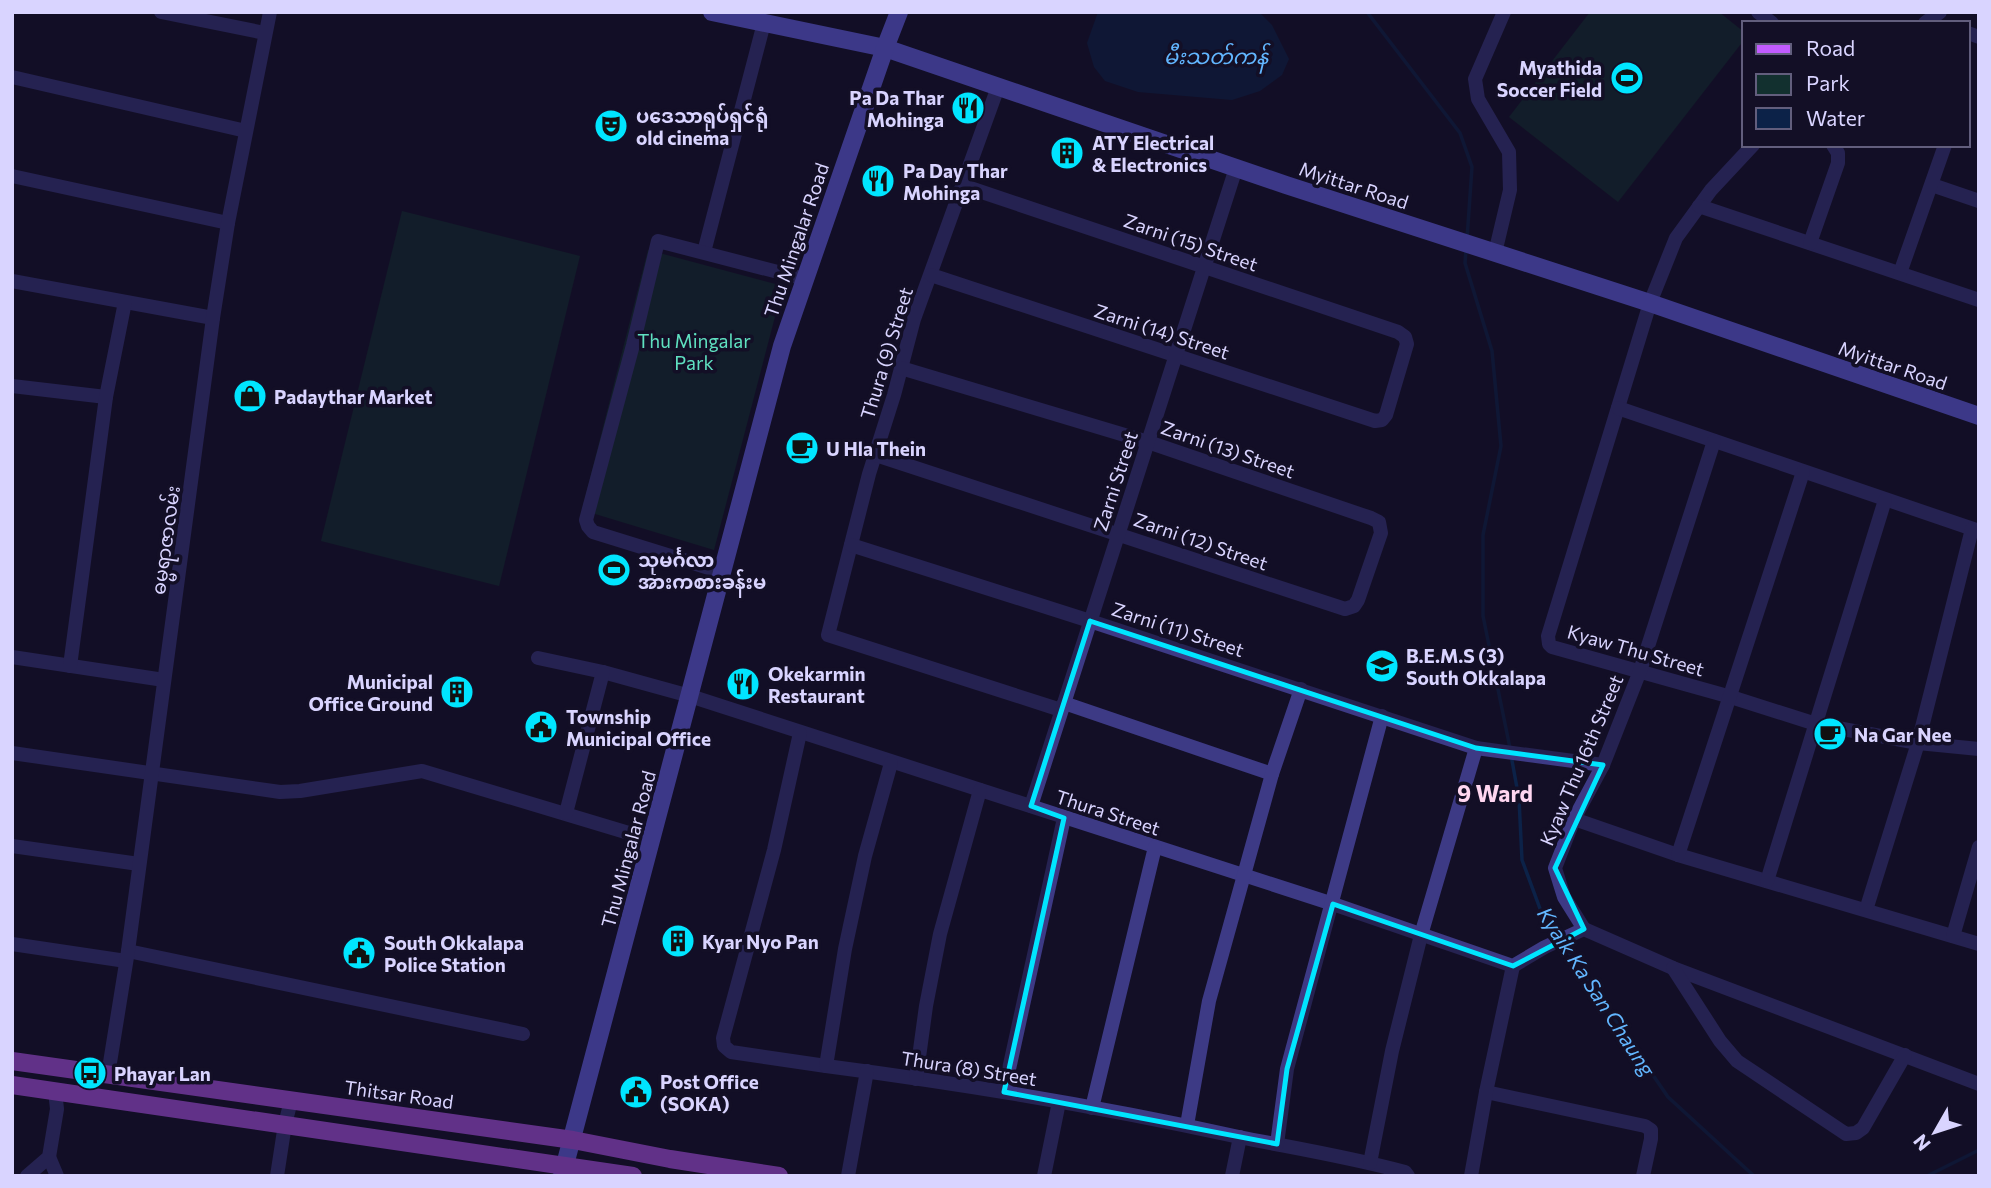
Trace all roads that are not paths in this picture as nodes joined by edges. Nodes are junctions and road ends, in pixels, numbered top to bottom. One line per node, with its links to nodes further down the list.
1 (161, 12): 7 (street)
2 (270, 12): 7 (street, ဓမ္မရာဇာလမ်း)
3 (712, 12): 6 (main road, Myittar Road)
4 (899, 12): 8 (main road, Thu Mingalar Road)
5 (1504, 12): 24 (street)
6 (764, 23): 8 (main road, Myittar Road); 23 (street)
7 (265, 33): 11 (street, ဓမ္မရာဇာလမ်း)
8 (885, 48): 10 (main road, Myittar Road); 28 (main road, Thu Mingalar Road)
9 (12, 77): 11 (street)
10 (999, 87): 15 (main road, Myittar Road); 18 (street, Thura (9) Street)
11 (246, 131): 21 (street, ဓမ္မရာဇာလမ်း)
12 (1751, 147): 20 (street, Kyaw Thu Street)
13 (1834, 147): 22 (street)
14 (1944, 147): 17 (street)
15 (1236, 168): 24 (main road, Myittar Road); 25 (street, Zarni Street)
16 (12, 176): 21 (street)
17 (1931, 185): 19 (street); 26 (street)
18 (964, 186): 25 (street, Zarni (15) Street); 27 (street, Thura (9) Street)
19 (1979, 201)
20 (1699, 206): 22 (street); 32 (street, Kyaw Thu Street)
21 (229, 223): 33 (street, ဓမ္မရာဇာလမ်း)
22 (1810, 243): 26 (street)
23 (704, 252): 28 (street); 49 (street)
24 (1495, 253): 32 (main road, Myittar Road)
25 (1204, 267): 34 (street, Zarni Street); 40 (street, Zarni (15) Street)
26 (1900, 273): 30 (street)
27 (931, 275): 34 (street, Zarni (14) Street); 35 (street, Thura (9) Street)
28 (805, 279): 49 (main road, Thu Mingalar Road)
29 (12, 281): 31 (street)
30 (1979, 300)
31 (125, 302): 33 (street); 37 (street)
32 (1650, 303): 38 (street, Kyaw Thu Street); 39 (main road, Myittar Road)
33 (214, 318): 57 (street, ဓမ္မရာဇာလမ်း)
34 (1175, 356): 40 (street, Zarni (14) Street); 42 (street, Zarni Street)
35 (901, 368): 42 (street, Zarni (13) Street); 43 (street, Thura (9) Street)
36 (12, 386): 37 (street)
37 (106, 397): 54 (street)
38 (1618, 408): 41 (street); 55 (street, Kyaw Thu Street)
39 (1979, 416)
40 (1382, 420)
41 (1714, 441): 44 (street); 55 (street, Kyaw Thu 16th Street)
42 (1148, 442): 47 (street, Zarni Street); 50 (street, Zarni (13) Street)
43 (876, 455): 47 (street, Zarni (12) Street); 48 (street, Thura (9) Street)
44 (1803, 472): 45 (street); 60 (street)
45 (1885, 500): 46 (street); 63 (street)
46 (1976, 530): 65 (street)
47 (1118, 533): 50 (street, Zarni (12) Street); 51 (street, Zarni Street)
48 (851, 545): 51 (street, Zarni (11) Street); 61 (street, Thura (9) Street)
49 (722, 572): 59 (main road, Thu Mingalar Road)
50 (1354, 606)
51 (1090, 621): 58 (street, Zarni (11) Street); 61 (street, Zarni Street)
52 (12, 657): 54 (street)
53 (538, 658): 56 (street, Thura Street)
54 (70, 666): 57 (street)
55 (1640, 671): 60 (street, Kyaw Thu Street); 70 (street, Kyaw Thu 16th Street)
56 (603, 672): 59 (street, Thura Street); 75 (street)
57 (164, 680): 71 (street, ဓမ္မရာဇာလမ်း)
58 (1301, 690): 62 (street, Zarni (11) Street); 72 (street)
59 (690, 696): 64 (street, Thura Street); 78 (main road, Thu Mingalar Road)
60 (1731, 697): 63 (street, Kyaw Thu Street); 82 (street)
61 (1062, 706): 72 (street); 74 (street, Zarni Street)
62 (1382, 716): 66 (street, Zarni (11) Street); 86 (street)
63 (1816, 724): 65 (street, Kyaw Thu Street); 85 (street)
64 (800, 733): 69 (street, Thura Street); 99 (street, Thura (8) Street)
65 (1918, 743): 67 (street, Kyaw Thu Street); 87 (street)
66 (1476, 748): 70 (street, Zarni (11) Street); 89 (street)
67 (1979, 749)
68 (12, 753): 71 (street)
69 (891, 763): 73 (street, Thura Street); 99 (street)
70 (1604, 765): 77 (street, Kyaw Thu 16th Street)
71 (152, 773): 75 (street); 83 (street, ဓမ္မရာဇာလမ်း)
72 (1272, 774): 84 (street)
73 (980, 790): 74 (street, Thura Street); 102 (street)
74 (1031, 806): 76 (street, Thura Street)
75 (566, 814): 78 (street)
76 (1064, 818): 80 (street, Thura Street); 106 (street)
77 (1574, 820): 82 (street); 88 (street, Kyaw Thu 16th Street)
78 (652, 840): 114 (main road, Thu Mingalar Road)
79 (12, 846): 83 (street)
80 (1155, 847): 84 (street, Thura Street); 110 (street)
81 (1979, 848): 90 (street)
82 (1678, 855): 85 (street)
83 (139, 864): 93 (street, ဓမ္မရာဇာလမ်း)
84 (1244, 876): 86 (street, Thura Street); 112 (street)
85 (1767, 881): 87 (street)
86 (1332, 904): 89 (street, Thura Street); 115 (street)
87 (1866, 910): 90 (street)
88 (1584, 929): 94 (street); 95 (street)
89 (1421, 935): 94 (street, Thura Street); 117 (street)
90 (1953, 936): 92 (street)
91 (12, 944): 93 (street)
92 (1979, 944)
93 (127, 956): 96 (street); 101 (street, ဓမ္မရာဇာလမ်း)
94 (1513, 966): 107 (street)
95 (1672, 968): 97 (street); 97 (street)
96 (523, 1034)
97 (1905, 1055): 103 (street)
98 (12, 1061): 101 (main road, Thitsar Road)
99 (826, 1066): 100 (street, Thura (8) Street)
100 (867, 1071): 102 (street, Thura (8) Street); 124 (street)
101 (108, 1074): 108 (main road, Thitsar Road)
102 (916, 1079): 106 (street, Thura (8) Street)
103 (1979, 1084)
104 (12, 1085): 105 (main road)
105 (55, 1091): 111 (main road); 116 (street)
106 (1004, 1092): 109 (street, Thura (8) Street)
107 (1486, 1092): 128 (street); 129 (street)
108 (291, 1101): 111 (street); 114 (main road, Thitsar Road)
109 (1059, 1102): 110 (street, Thura (8) Street); 125 (street)
110 (1092, 1108): 112 (street, Thura (8) Street)
111 (285, 1124): 118 (main road); 121 (street)
112 (1187, 1125): 113 (street, Thura (8) Street)
113 (1240, 1137): 115 (street, Thura (8) Street); 126 (street)
114 (573, 1140): 118 (main road, Thu Mingalar Road); 123 (main road, Thitsar Road)
115 (1277, 1144): 117 (street, Thura (8) Street)
116 (49, 1157): 119 (street); 120 (street)
117 (1370, 1163): 127 (street, Thura (8) Street)
118 (564, 1170): 122 (main road)
119 (26, 1176)
120 (57, 1176)
121 (277, 1176)
122 (633, 1176)
123 (779, 1176)
124 (848, 1176)
125 (1044, 1176)
126 (1232, 1176)
127 (1408, 1176)
128 (1471, 1176)
129 (1643, 1176)

